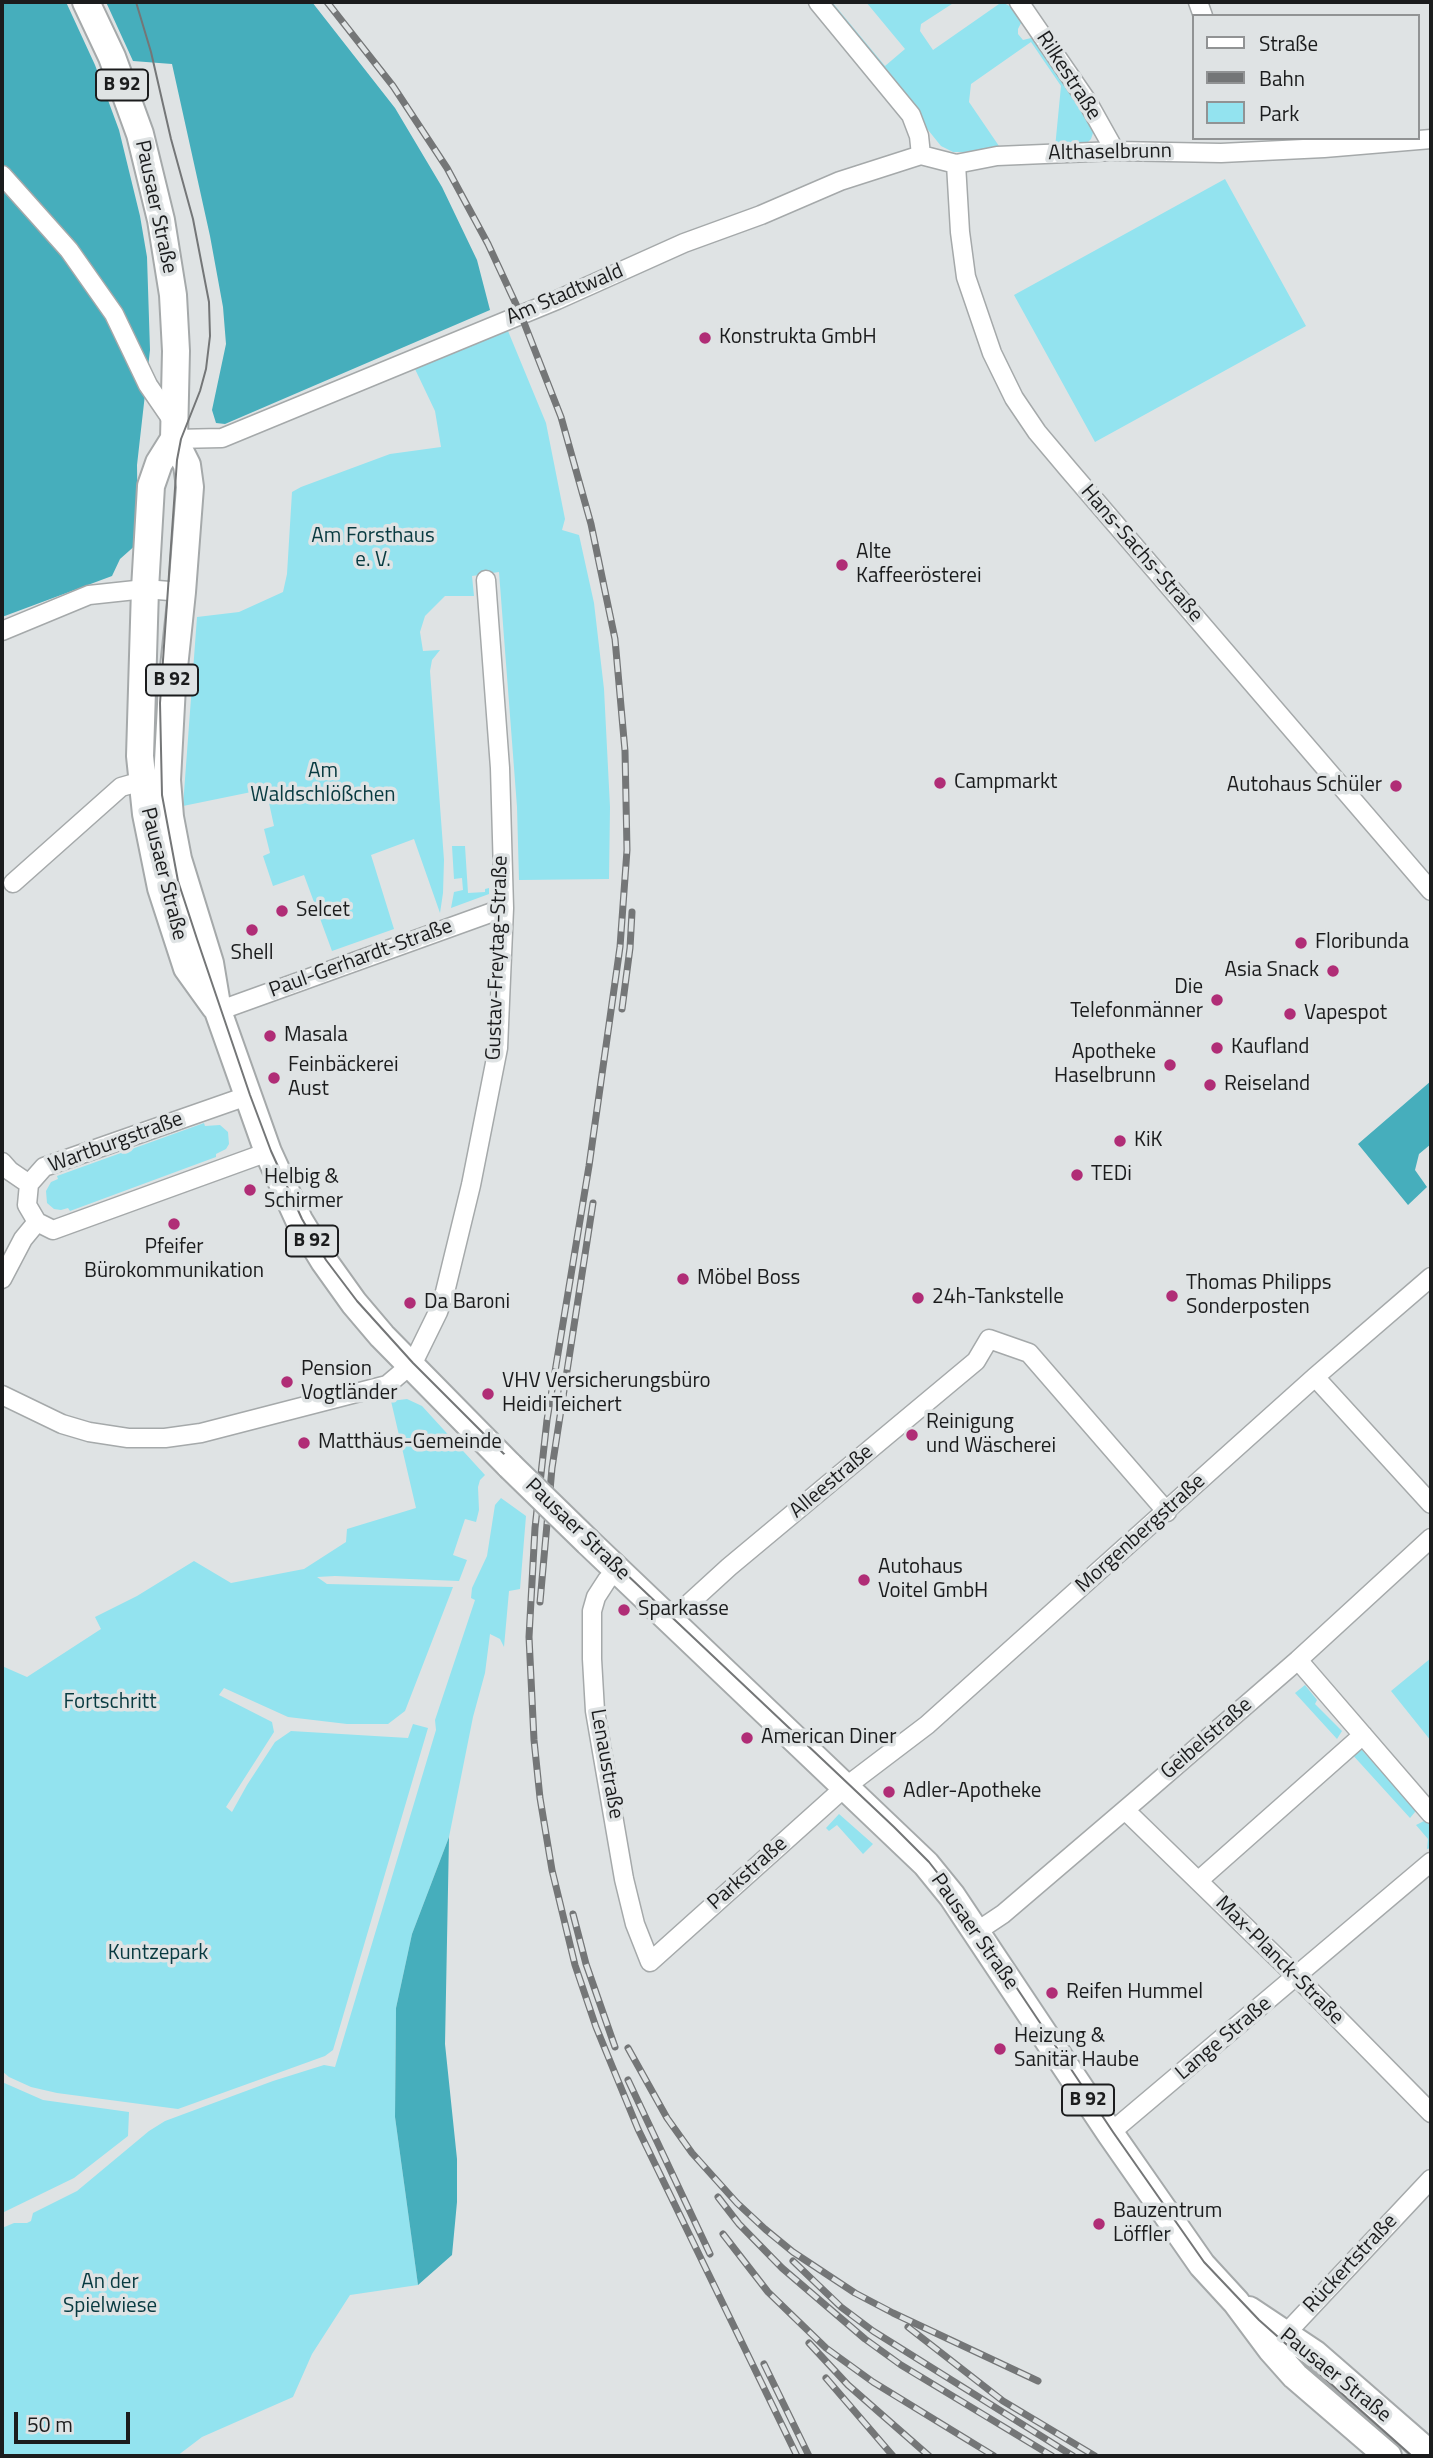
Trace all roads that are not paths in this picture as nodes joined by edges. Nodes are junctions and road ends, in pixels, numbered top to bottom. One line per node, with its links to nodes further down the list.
1 (86, 2): 10 (main road, Pausaer Straße / B 92)
2 (818, 2): 7 (street)
3 (1019, 2): 6 (street, Rilkestraße)
4 (1431, 139): 5 (street, Althaselbrunn)
5 (1221, 146): 6 (street, Althaselbrunn)
6 (1115, 151): 8 (street, Althaselbrunn)
7 (921, 155): 8 (street); 10 (street, Am Stadtwald)
8 (956, 164): 17 (street, Hans-Sachs-Straße)
9 (2, 175): 10 (street, Pausaer Straße)
10 (174, 431): 12 (main road, Pausaer Straße / B 92); 13 (main road, Pausaer Straße / B 92)
11 (486, 580): 18 (street, Gustav-Freytag-Straße)
12 (145, 589): 13 (street); 14 (street); 15 (main road, Pausaer Straße / B 92)
13 (182, 592): 19 (main road, Pausaer Straße / B 92)
14 (2, 631)
15 (142, 781): 16 (street); 19 (main road, Pausaer Straße / B 92)
16 (13, 883)
17 (1431, 891)
18 (504, 908): 19 (street, Paul-Gerhardt-Straße); 27 (street, Gustav-Freytag-Straße)
19 (218, 1011): 20 (main road, Pausaer Straße / B 92)
20 (247, 1096): 21 (main road, Pausaer Straße / B 92); 23 (street, Wartburgstraße)
21 (268, 1152): 24 (street); 27 (main road, Pausaer Straße / B 92)
22 (2, 1162): 23 (street)
23 (29, 1184): 24 (street, Wartburgstraße)
24 (37, 1222): 26 (street)
25 (1431, 1277): 28 (street, Morgenbergstraße)
26 (2, 1279)
27 (410, 1365): 29 (street); 33 (main road, Pausaer Straße / B 92, bridge)
28 (1315, 1377): 30 (street); 31 (street, Morgenbergstraße)
29 (2, 1395)
30 (1431, 1504)
31 (1167, 1512): 34 (street, Alleestraße); 37 (street, Morgenbergstraße)
32 (1431, 1538): 35 (street, Geibelstraße)
33 (618, 1571): 34 (main road, Pausaer Straße / B 92); 43 (street, Lenaustraße)
34 (671, 1620): 37 (main road, Pausaer Straße / B 92)
35 (1298, 1660): 36 (street); 38 (street, Geibelstraße)
36 (1363, 1735): 39 (street); 41 (street)
37 (846, 1787): 42 (main road, Pausaer Straße / B 92); 43 (street, Parkstraße)
38 (1125, 1810): 41 (street, Max-Planck-Straße); 42 (street, Geibelstraße)
39 (1431, 1814)
40 (1431, 1862): 44 (street, Lange Straße)
41 (1198, 1881): 44 (street, Max-Planck-Straße)
42 (976, 1932): 46 (main road, Pausaer Straße / B 92)
43 (650, 1962)
44 (1297, 1978): 45 (street, Max-Planck-Straße); 46 (street, Lange Straße)
45 (1431, 2113)
46 (1110, 2133): 48 (main road, Pausaer Straße / B 92)
47 (1431, 2179): 48 (street, Rückertstraße)
48 (1278, 2342): 49 (main road, Pausaer Straße / B 92); 50 (main road, Pausaer Straße / B 92)
49 (1431, 2455)
50 (1388, 2456)

